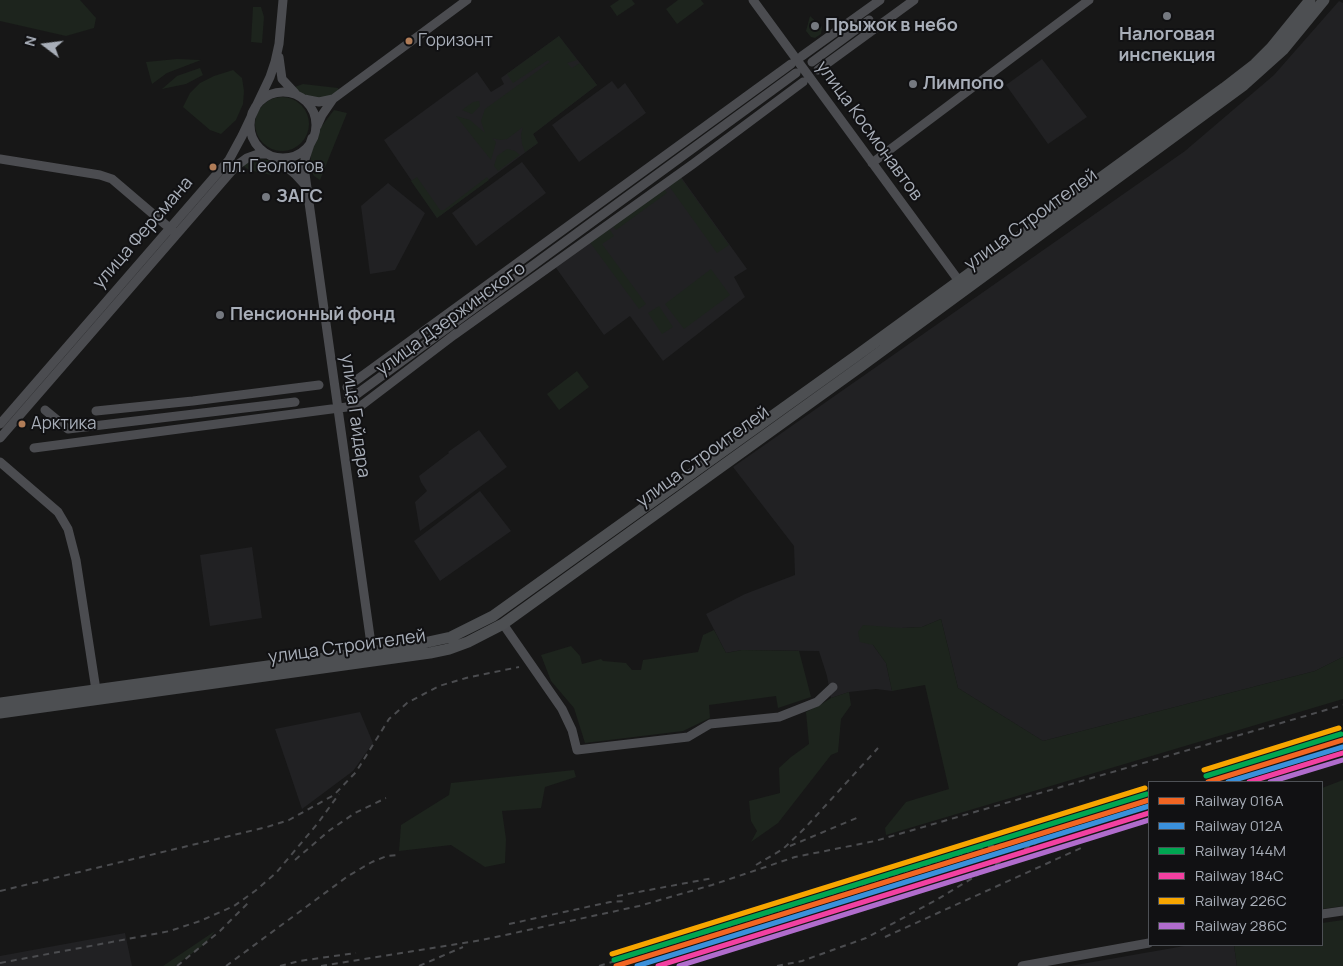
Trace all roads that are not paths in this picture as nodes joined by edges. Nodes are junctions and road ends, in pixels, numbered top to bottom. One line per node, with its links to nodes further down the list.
1 (283, 0): 10 (street, улица Ферсмана)
2 (467, 0): 18 (street)
3 (753, 0): 23 (street, улица Космонавтов)
4 (880, 0): 11 (street)
5 (914, 0): 14 (street)
6 (1089, 0): 23 (street)
7 (1310, 0): 25 (main road, улица Строителей)
8 (1324, 0): 25 (main road, улица Строителей)
9 (869, 20): 12 (street)
10 (279, 44): 17 (street, улица Ферсмана); 19 (street, улица Ферсмана)
11 (802, 56)
12 (812, 62)
13 (791, 64): 15 (street, улица Дзержинского)
14 (818, 70)
15 (796, 73)
16 (802, 82): 33 (street, улица Дзержинского)
17 (300, 96): 18 (street); 19 (street); 20 (street)
18 (333, 99): 20 (street)
19 (254, 110): 21 (street); 26 (street, улица Ферсмана)
20 (313, 135): 21 (street); 24 (street, улица Гайдара)
21 (270, 155): 24 (street); 27 (street, улица Ферсмана)
22 (0, 159): 26 (street)
23 (872, 163): 30 (street, улица Космонавтов)
24 (306, 186): 33 (street, улица Гайдара)
25 (1080, 200): 30 (main road, улица Строителей)
26 (170, 228): 27 (street); 28 (street, улица Ферсмана)
27 (177, 234): 29 (street, улица Ферсмана)
28 (143, 259): 29 (street); 36 (street, улица Ферсмана)
29 (151, 265): 37 (street, улица Ферсмана)
30 (962, 285): 40 (main road, улица Строителей)
31 (319, 385): 35 (street)
32 (295, 402): 34 (street)
33 (337, 408): 38 (street, улица Дзержинского); 42 (street, улица Гайдара)
34 (45, 410)
35 (96, 411)
36 (0, 424)
37 (0, 438)
38 (34, 448)
39 (0, 462): 44 (street)
40 (596, 549): 41 (main road, улица Строителей); 42 (main road, улица Строителей)
41 (502, 624): 42 (main road, улица Строителей); 43 (street)
42 (373, 657): 44 (main road, улица Строителей)
43 (832, 687)
44 (97, 695): 45 (main road, улица Строителей); 46 (main road, улица Строителей)
45 (0, 703)
46 (0, 713)
47 (1343, 911): 48 (street)
48 (1323, 914)
49 (1148, 943): 50 (street)
50 (1022, 966)

